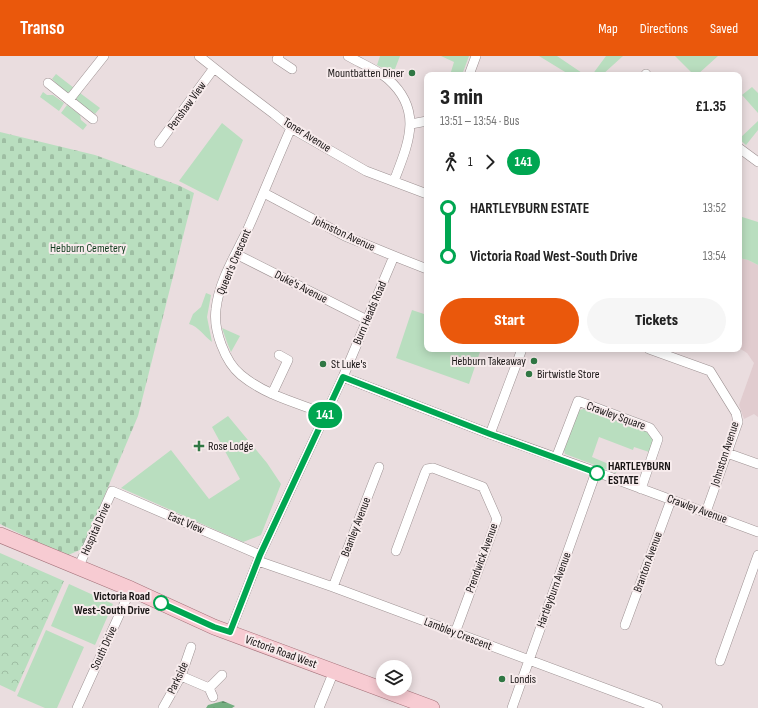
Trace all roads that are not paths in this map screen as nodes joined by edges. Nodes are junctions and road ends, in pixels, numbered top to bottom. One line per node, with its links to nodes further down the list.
1 (104, 56): 10 (street)
2 (199, 56): 6 (street, Toner Avenue)
3 (279, 56): 7 (street)
4 (348, 56): 13 (street)
5 (476, 56): 8 (street)
6 (214, 68): 14 (street, Toner Avenue); 15 (street, Penshaw View)
7 (292, 69)
8 (470, 72)
9 (48, 83): 10 (street)
10 (69, 100): 11 (street)
11 (93, 119)
12 (424, 122): 13 (street)
13 (411, 124): 18 (street)
14 (291, 128): 18 (street, Toner Avenue); 19 (street, Queen's Crescent)
15 (159, 143)
16 (742, 150): 17 (street)
17 (758, 162)
18 (394, 181): 20 (street, Toner Avenue)
19 (264, 193): 21 (street, Queen's Crescent); 22 (street, Johnston Avenue)
20 (424, 193)
21 (236, 254): 24 (street, Duke's Avenue); 29 (street, Queen's Crescent)
22 (394, 256): 23 (street, Johnston Avenue); 24 (street, Burn Heads Road)
23 (424, 268)
24 (367, 320): 28 (street, Burn Heads Road)
25 (521, 352): 31 (street)
26 (657, 352): 32 (street, Johnston Avenue)
27 (279, 355): 29 (street)
28 (343, 377): 30 (street, Burn Heads Road); 31 (street, Crawley Avenue)
29 (272, 394): 30 (street, Queen's Crescent)
30 (326, 414): 45 (street, Burn Heads Road)
31 (490, 434): 33 (street, Crawley Avenue)
32 (727, 453): 34 (street); 40 (street, Johnston Avenue)
33 (556, 458): 36 (street, Crawley Avenue); 37 (street, Crawley Square)
34 (758, 464)
35 (379, 467): 47 (street, Beanley Avenue)
36 (596, 472): 37 (street, Crawley Avenue); 53 (street, Hartleyburn Avenue)
37 (641, 489): 39 (street, Crawley Avenue)
38 (112, 491): 45 (street, East View); 46 (street, Hospital Drive)
39 (671, 500): 40 (street, Crawley Avenue); 49 (street, Branton Avenue)
40 (706, 512): 41 (street, Crawley Avenue)
41 (758, 532)
42 (0, 535): 46 (main road, Victoria Road West)
43 (396, 551): 51 (street, Prendwick Avenue)
44 (758, 555): 54 (street)
45 (259, 558): 47 (street, Lambley Crescent); 50 (street, Burn Heads Road)
46 (79, 566): 48 (main road, Victoria Road West)
47 (334, 587): 51 (street, Lambley Crescent)
48 (131, 589): 50 (main road, Victoria Road West); 60 (street, South Drive)
49 (625, 625)
50 (230, 632): 55 (main road, Victoria Road West)
51 (455, 633): 53 (street, Lambley Crescent)
52 (191, 647): 57 (street, Parkside)
53 (529, 660): 64 (street, Hartleyburn Avenue); 65 (street, Lambley Crescent)
54 (720, 660)
55 (334, 671): 62 (street); 63 (main road, Victoria Road West)
56 (222, 675): 58 (street)
57 (181, 676): 58 (street); 61 (street, Parkside)
58 (209, 688): 59 (street)
59 (213, 697)
60 (77, 708)
61 (163, 708)
62 (319, 708)
63 (432, 708)
64 (512, 708)
65 (658, 708)

